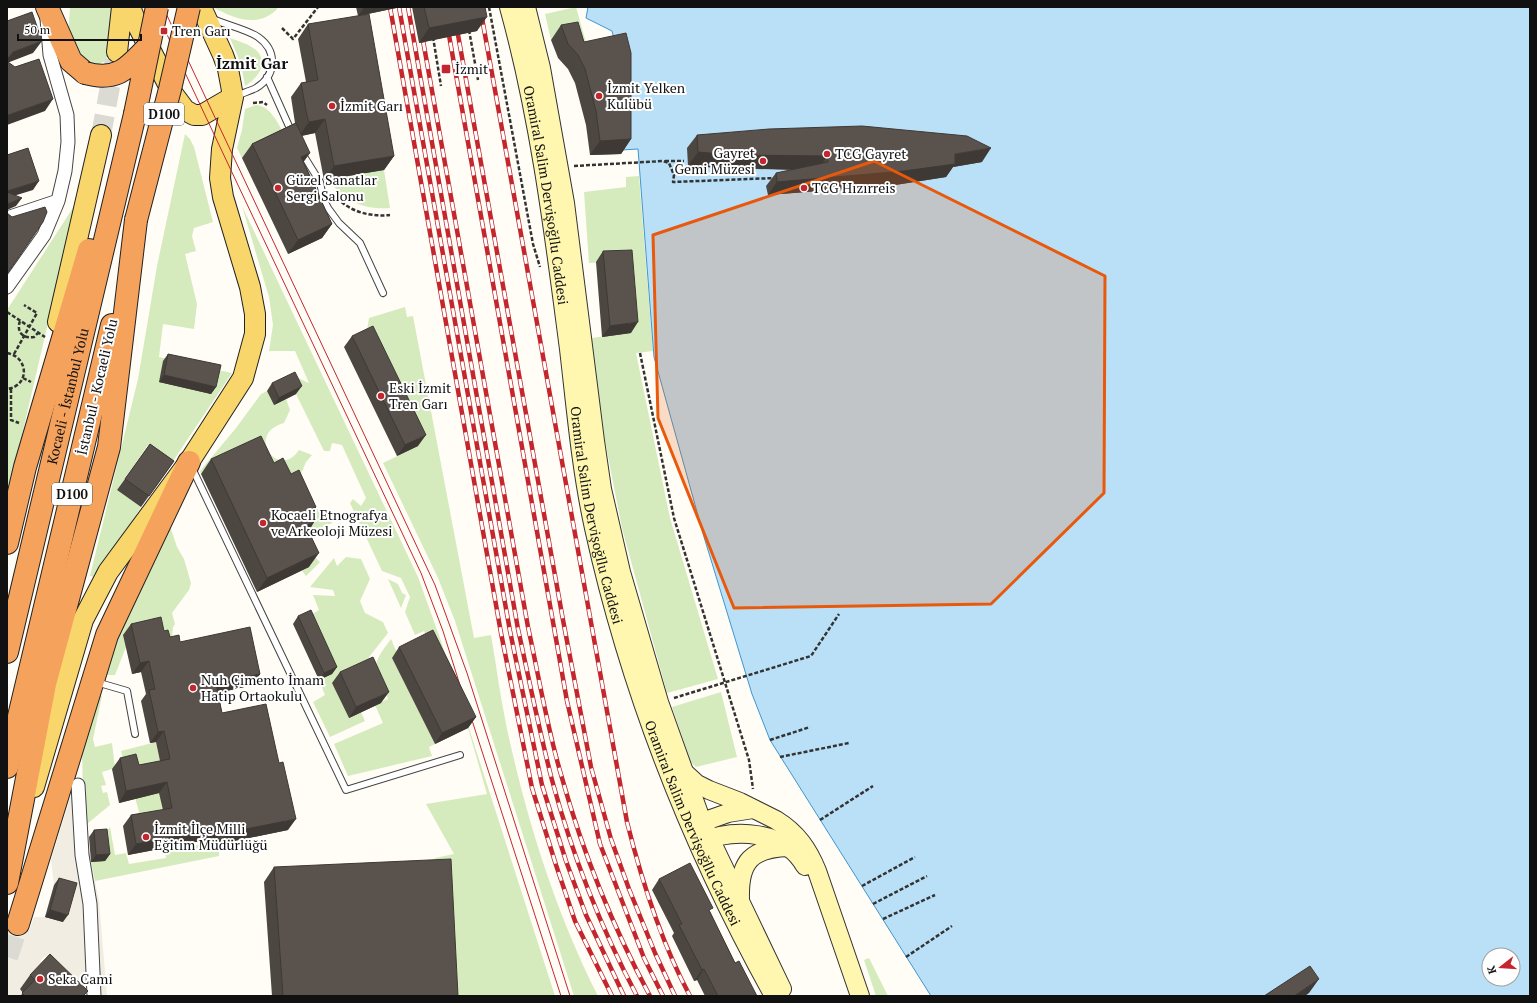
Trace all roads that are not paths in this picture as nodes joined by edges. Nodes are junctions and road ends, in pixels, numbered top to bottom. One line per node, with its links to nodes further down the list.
1 (46, 7): 8 (highway, bridge); 10 (street)
2 (122, 7): 9 (main road)
3 (130, 7): 13 (main road)
4 (157, 7): 8 (highway, D100, bridge)
5 (510, 7): 34 (main road, Oramiral Salim Dervişoğllu Caddesi)
6 (526, 7): 31 (main road, Oramiral Salim Dervişoğllu Caddesi)
7 (198, 10): 12 (lane); 13 (main road); 20 (highway, İstanbul - Kocaeli Yolu / D100, bridge)
8 (148, 47): 18 (highway, D100, bridge)
9 (117, 52)
10 (50, 55): 11 (street); 17 (street)
11 (36, 60)
12 (267, 78): 13 (lane); 15 (lane)
13 (233, 97): 23 (main road)
14 (101, 135): 24 (main road)
15 (294, 137)
16 (300, 149): 22 (lane)
17 (58, 201): 19 (street); 21 (street)
18 (106, 209): 24 (highway); 26 (highway, Kocaeli - İstanbul Yolu / D100)
19 (7, 218)
20 (136, 220): 30 (highway, İstanbul - Kocaeli Yolu / D100); 37 (highway)
21 (7, 287)
22 (383, 293)
23 (189, 462): 27 (highway); 29 (lane); 37 (main road)
24 (25, 466): 25 (highway)
25 (7, 543)
26 (7, 652)
27 (92, 681): 28 (lane); 40 (highway)
28 (135, 734)
29 (460, 755)
30 (7, 767)
31 (683, 771): 33 (main road); 34 (main road, Oramiral Salim Dervişoğllu Caddesi)
32 (78, 785): 41 (street)
33 (753, 802): 34 (main road); 39 (main road)
34 (696, 824): 35 (main road, Oramiral Salim Dervişoğllu Caddesi)
35 (703, 840): 36 (main road); 38 (main road); 42 (main road, Oramiral Salim Dervişoğllu Caddesi)
36 (790, 847): 38 (main road); 39 (main road)
37 (8, 878)
38 (740, 899): 43 (main road)
39 (829, 908): 44 (main road)
40 (18, 924)
41 (94, 996)
42 (774, 996)
43 (785, 996)
44 (860, 996)

